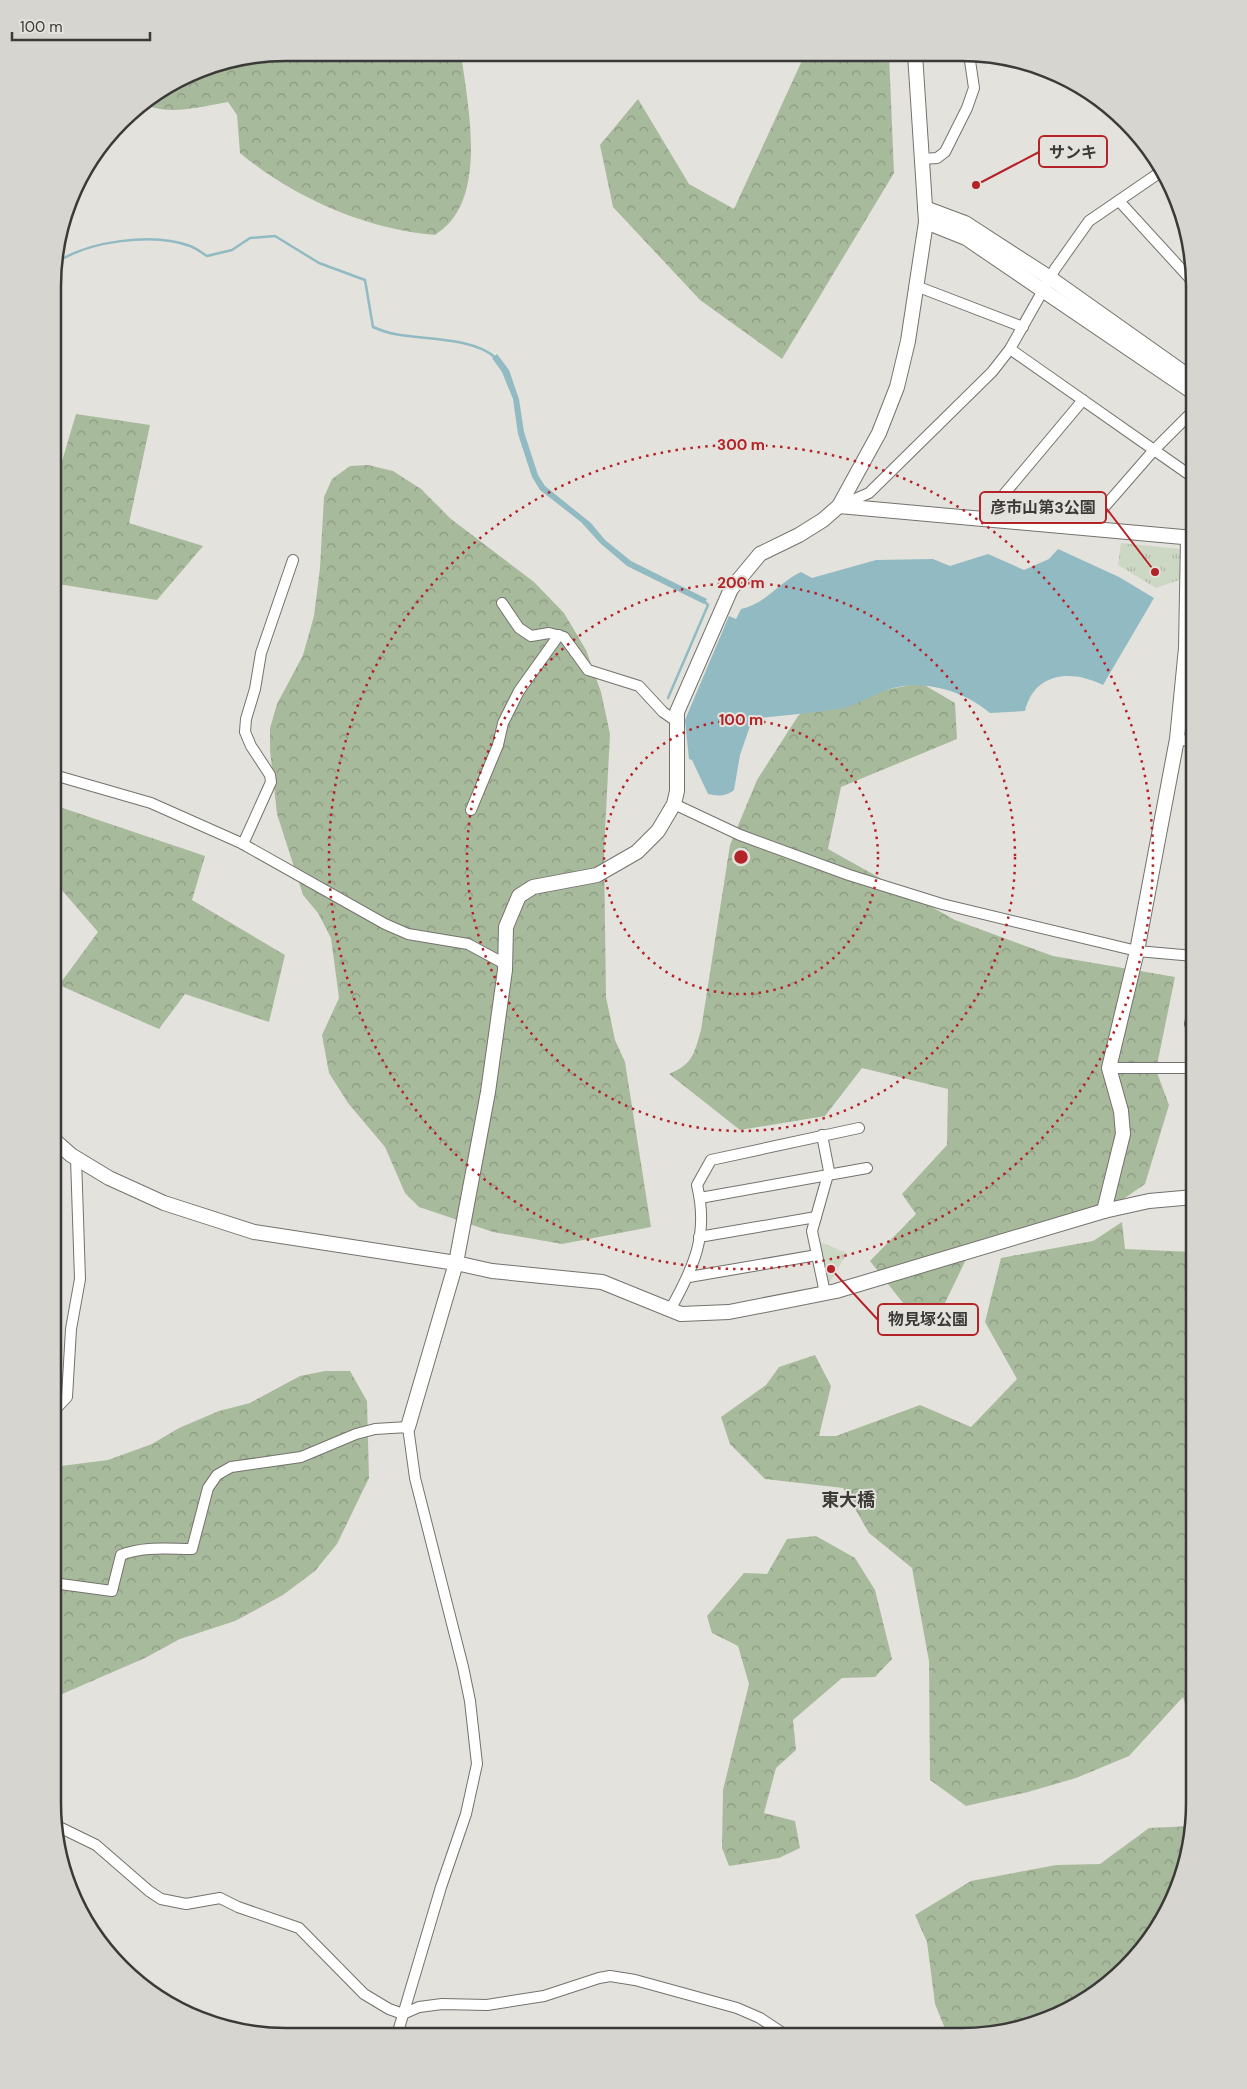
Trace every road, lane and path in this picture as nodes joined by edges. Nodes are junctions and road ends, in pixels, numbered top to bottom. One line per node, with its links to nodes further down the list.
1 (915, 61): 3 (street)
2 (970, 62): 3 (street)
3 (922, 159): 6 (street)
4 (1157, 175): 5 (street)
5 (1120, 202): 7 (street); 8 (street)
6 (926, 215): 8 (street); 9 (street)
7 (1185, 272)
8 (1047, 283): 10 (street); 12 (street); 13 (street)
9 (916, 286): 10 (street); 18 (street)
10 (1023, 327): 11 (street)
11 (1010, 348): 14 (street); 18 (street)
12 (1186, 375)
13 (1186, 387)
14 (1083, 400): 16 (street); 19 (street)
15 (1186, 418): 16 (street)
16 (1154, 450): 17 (street); 20 (street)
17 (1186, 472)
18 (839, 506): 19 (street); 26 (street)
19 (989, 521): 20 (street)
20 (1092, 530): 21 (street)
21 (1186, 538)
22 (293, 560): 32 (street)
23 (502, 603): 24 (street)
24 (558, 635): 26 (street); 31 (street)
25 (1186, 643): 27 (street)
26 (676, 721): 30 (street)
27 (1177, 739): 28 (street); 33 (street)
28 (1186, 741)
29 (61, 777): 32 (street)
30 (674, 804): 33 (street); 35 (street)
31 (471, 810)
32 (244, 844): 35 (street)
33 (1137, 951): 34 (street); 36 (street)
34 (1186, 955)
35 (505, 964): 50 (street)
36 (1109, 1068): 37 (street); 46 (street)
37 (1186, 1068)
38 (859, 1128): 39 (street)
39 (822, 1135): 43 (street); 44 (street)
40 (61, 1146): 41 (street)
41 (76, 1158): 50 (street); 54 (street)
42 (866, 1168): 43 (street)
43 (828, 1175): 44 (street); 47 (street)
44 (700, 1198): 48 (street)
45 (1186, 1198): 46 (street)
46 (1104, 1211): 52 (street)
47 (816, 1217): 48 (street); 49 (street)
48 (699, 1237): 51 (street)
49 (817, 1255): 51 (street); 52 (street)
50 (456, 1263): 53 (street); 55 (street)
51 (689, 1277): 53 (street)
52 (825, 1293): 53 (street)
53 (670, 1310)
54 (61, 1403)
55 (408, 1428): 56 (street); 58 (street)
56 (61, 1584)
57 (63, 1829): 58 (street)
58 (403, 2014): 59 (street); 60 (street)
59 (399, 2028)
60 (775, 2028)

